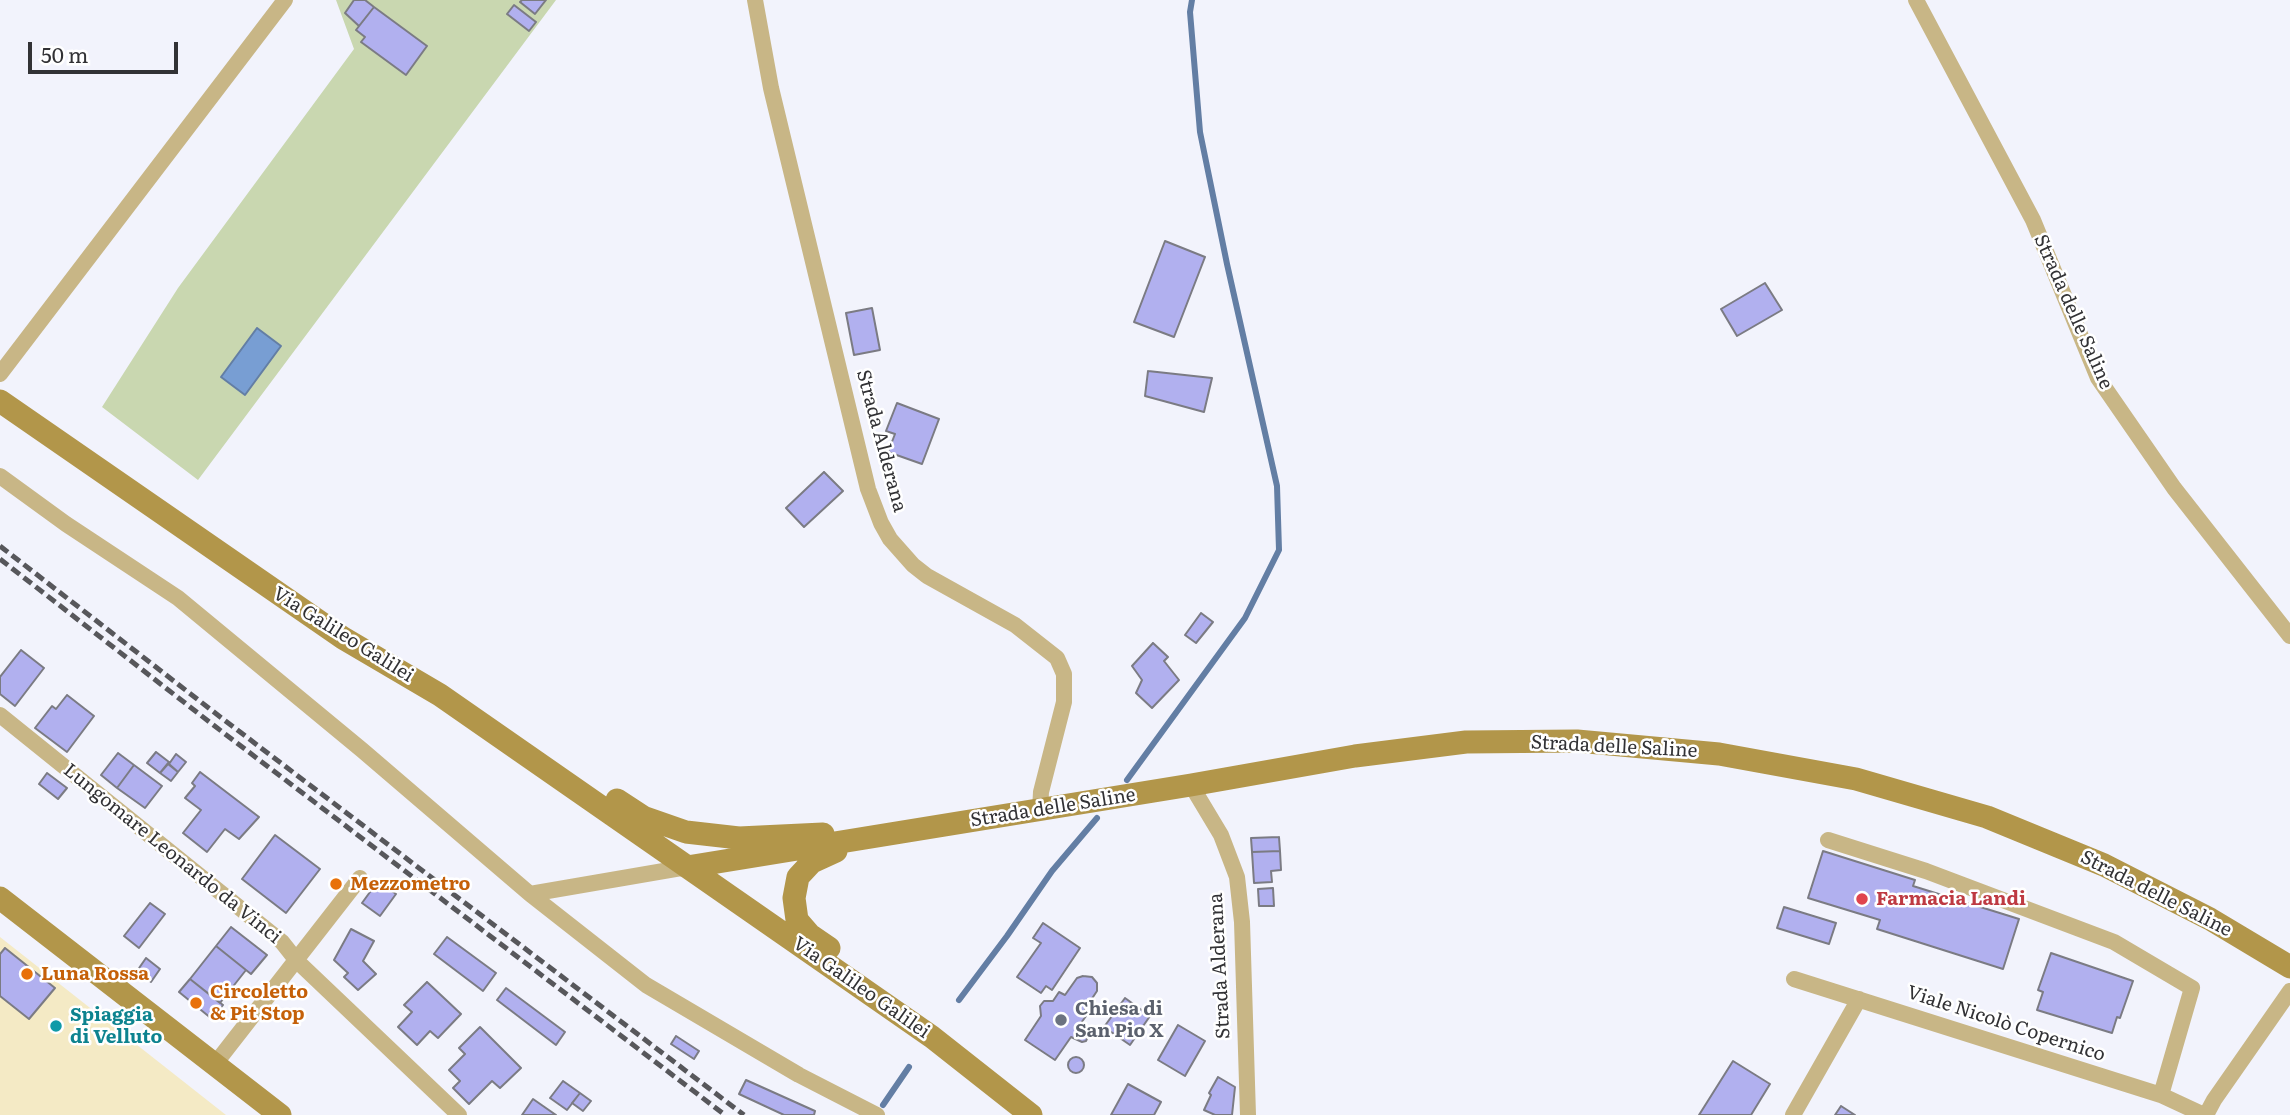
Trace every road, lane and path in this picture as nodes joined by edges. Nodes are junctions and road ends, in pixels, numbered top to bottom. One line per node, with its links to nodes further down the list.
1 (285, 0): 4 (street)
2 (755, 0): 11 (street, Strada Alderana)
3 (1916, 0): 7 (street, Strada delle Saline)
4 (0, 374)
5 (0, 401): 8 (street, Via Galileo Galilei)
6 (0, 476): 16 (street)
7 (2290, 636)
8 (440, 695): 13 (street, Strada delle Saline); 14 (street, Via Galileo Galilei)
9 (0, 715): 18 (street, Lungomare Leonardo da Vinci)
10 (1191, 785): 11 (street, Strada delle Saline); 19 (street, Strada delle Saline); 30 (street, Strada Alderana)
11 (1040, 810): 13 (street, Strada delle Saline)
12 (1828, 839): 25 (street)
13 (861, 840): 14 (street, Strada delle Saline); 23 (street, Strada delle Saline)
14 (687, 867): 16 (street); 23 (street, Via Galileo Galilei)
15 (360, 878): 18 (street)
16 (530, 894): 28 (street)
17 (0, 898): 24 (street)
18 (297, 961): 24 (street); 27 (street, Lungomare Leonardo da Vinci)
19 (2290, 967)
20 (1794, 979): 22 (street, Viale Nicolò Copernico)
21 (2290, 991): 32 (street)
22 (1859, 999): 25 (street, Viale Nicolò Copernico); 31 (street)
23 (932, 1037): 29 (street, Via Galileo Galilei)
24 (215, 1064): 26 (street)
25 (2161, 1095): 32 (street, Viale Nicolò Copernico)
26 (280, 1115)
27 (459, 1115)
28 (877, 1115)
29 (1031, 1115)
30 (1248, 1115)
31 (1793, 1115)
32 (2205, 1115)

